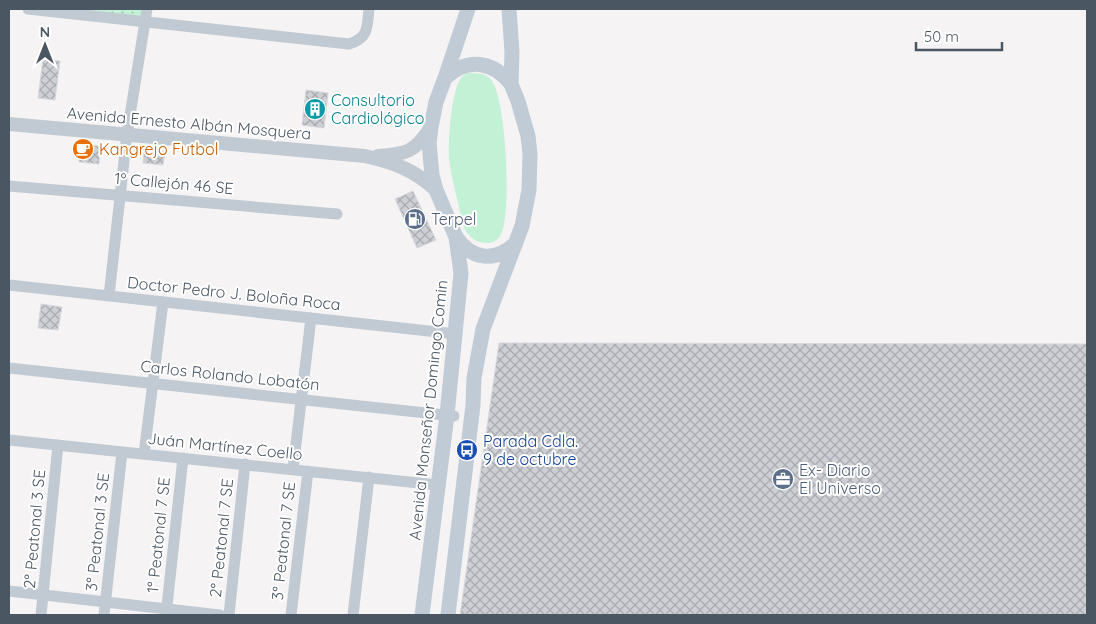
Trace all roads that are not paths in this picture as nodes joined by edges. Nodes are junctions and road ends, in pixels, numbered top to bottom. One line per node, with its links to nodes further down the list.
1 (28, 9): 6 (street)
2 (148, 9): 6 (street)
3 (369, 9): 6 (street)
4 (468, 9): 7 (main road, Avenida Monseñor Domingo Comin)
5 (509, 9): 8 (main road)
6 (146, 22): 11 (street)
7 (446, 78): 8 (main road); 10 (main road, Avenida Monseñor Domingo Comin)
8 (512, 84): 18 (main road)
9 (9, 124): 11 (street, Avenida Ernesto Albán Mosquera)
10 (430, 127): 12 (street, Avenida Ernesto Albán Mosquera); 14 (main road, Avenida Monseñor Domingo Comin)
11 (128, 134): 12 (street, Avenida Ernesto Albán Mosquera); 15 (street)
12 (365, 156): 14 (street, Avenida Ernesto Albán Mosquera)
13 (9, 186): 15 (street, 1º Callejón 46 SE)
14 (436, 190): 17 (main road, Avenida Monseñor Domingo Comin)
15 (120, 195): 16 (street, 1º Callejón 46 SE); 20 (street)
16 (337, 214)
17 (456, 237): 18 (main road); 23 (main road, Avenida Monseñor Domingo Comin)
18 (516, 243): 49 (main road)
19 (9, 286): 20 (street, Doctor Pedro J. Boloña Roca)
20 (108, 296): 21 (street, Doctor Pedro J. Boloña Roca)
21 (163, 302): 22 (street, Doctor Pedro J. Boloña Roca); 25 (street)
22 (311, 318): 23 (street, Doctor Pedro J. Boloña Roca); 26 (street)
23 (456, 334): 27 (main road, Avenida Monseñor Domingo Comin)
24 (9, 368): 25 (street, Carlos Rolando Lobatón)
25 (153, 383): 26 (street, Carlos Rolando Lobatón); 31 (street)
26 (302, 399): 27 (street, Carlos Rolando Lobatón); 34 (street)
27 (451, 415): 37 (main road, Avenida Monseñor Domingo Comin)
28 (9, 440): 29 (street, Juán Martínez Coello)
29 (58, 445): 30 (street, Juán Martínez Coello); 39 (street, 2° Peatonal 3 SE)
30 (122, 452): 31 (street, Juán Martínez Coello); 40 (street, 3° Peatonal 3 SE)
31 (144, 454): 32 (street, Juán Martínez Coello)
32 (183, 458): 33 (street, Juán Martínez Coello); 41 (street, 1° Peatonal 7 SE)
33 (245, 464): 34 (street, Juán Martínez Coello); 45 (street, 2° Peatonal 7 SE)
34 (293, 469): 35 (street, Juán Martínez Coello)
35 (308, 471): 36 (street, Juán Martínez Coello); 46 (street, 3° Peatonal 7 SE)
36 (369, 477): 37 (street, Juán Martínez Coello); 47 (street)
37 (438, 485): 48 (main road, Avenida Monseñor Domingo Comin)
38 (9, 591): 39 (street)
39 (44, 595): 40 (street); 42 (street, 2° Peatonal 3 SE)
40 (106, 602): 41 (street); 43 (street, 3° Peatonal 3 SE)
41 (166, 612): 44 (street)
42 (41, 615)
43 (104, 615)
44 (220, 615)
45 (229, 615)
46 (291, 615)
47 (353, 615)
48 (422, 615)
49 (448, 615)

